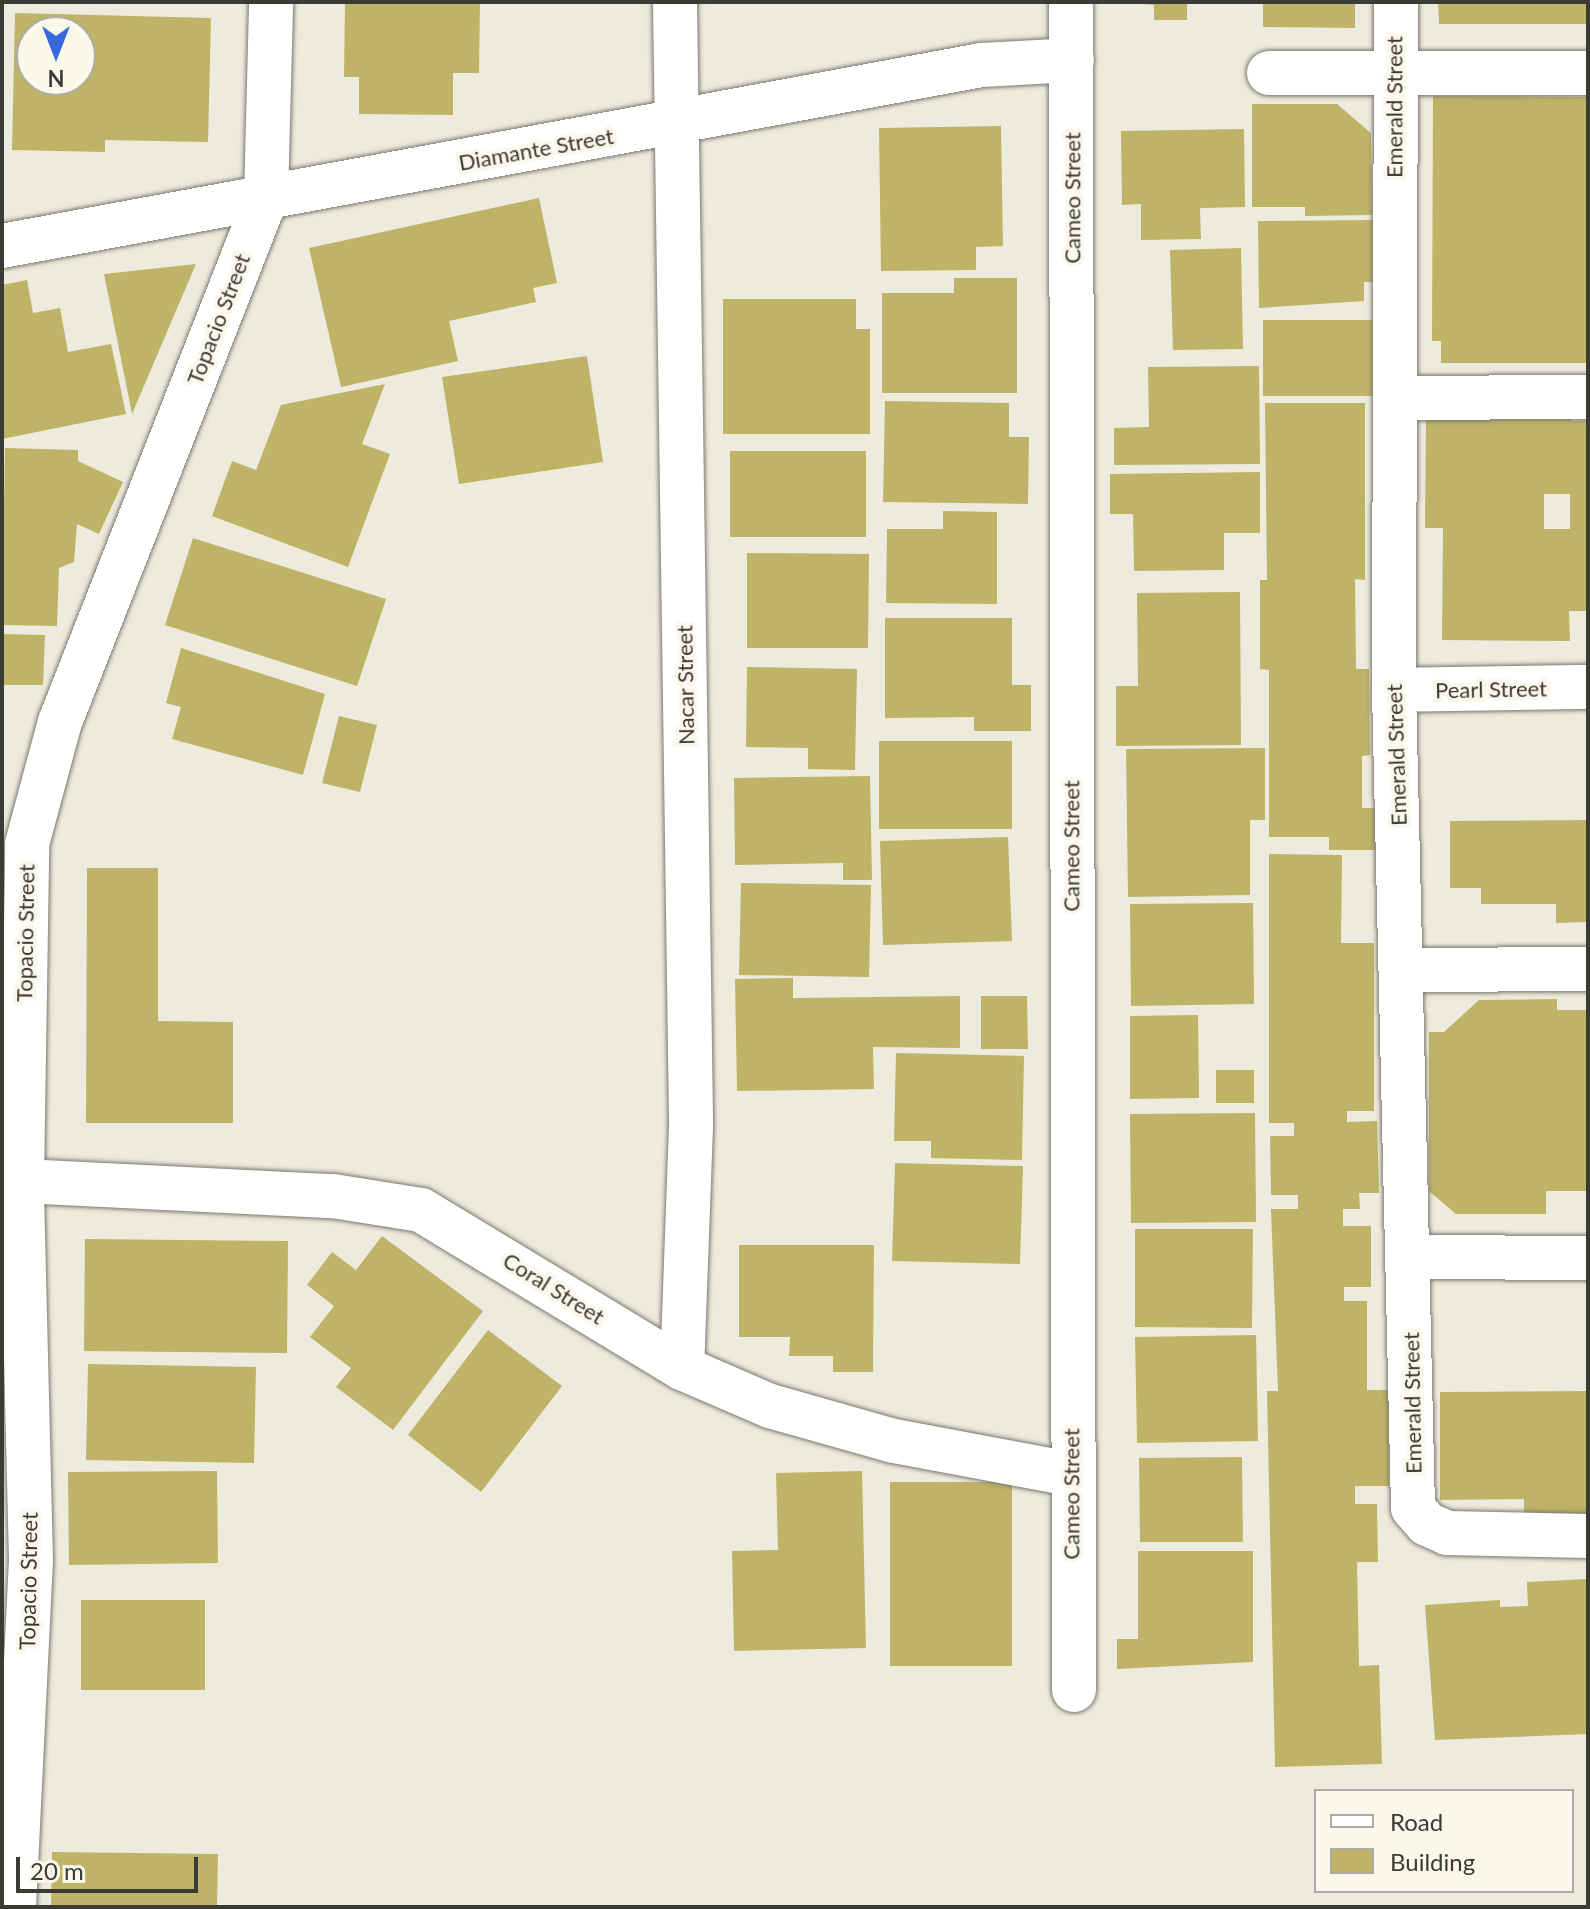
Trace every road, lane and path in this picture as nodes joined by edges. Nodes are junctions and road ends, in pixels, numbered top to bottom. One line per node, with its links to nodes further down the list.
1 (271, 2): 10 (street, Topacio Street)
2 (675, 2): 9 (street, Nacar Street)
3 (1071, 2): 5 (street, Cameo Street)
4 (1396, 2): 7 (street, Emerald Street)
5 (1072, 60): 9 (street, Diamante Street); 22 (street, Cameo Street)
6 (1269, 73): 7 (street)
7 (1393, 73): 8 (street); 13 (street, Emerald Street)
8 (1588, 73)
9 (676, 124): 10 (street, Diamante Street); 21 (street, Nacar Street)
10 (266, 198): 11 (street, Diamante Street); 18 (street, Topacio Street)
11 (2, 246)
12 (1588, 397): 13 (street)
13 (1396, 398): 15 (street, Emerald Street)
14 (1588, 687): 15 (street, Pearl Street)
15 (1394, 690): 17 (street, Emerald Street)
16 (1588, 969): 17 (street)
17 (1404, 970): 19 (street, Emerald Street)
18 (22, 1181): 21 (street, Coral Street); 25 (street, Topacio Street)
19 (1409, 1257): 20 (street); 23 (street, Emerald Street)
20 (1588, 1258)
21 (682, 1368): 22 (street, Coral Street)
22 (1071, 1474): 24 (street, Cameo Street)
23 (1588, 1536)
24 (1074, 1690)
25 (14, 1907)

